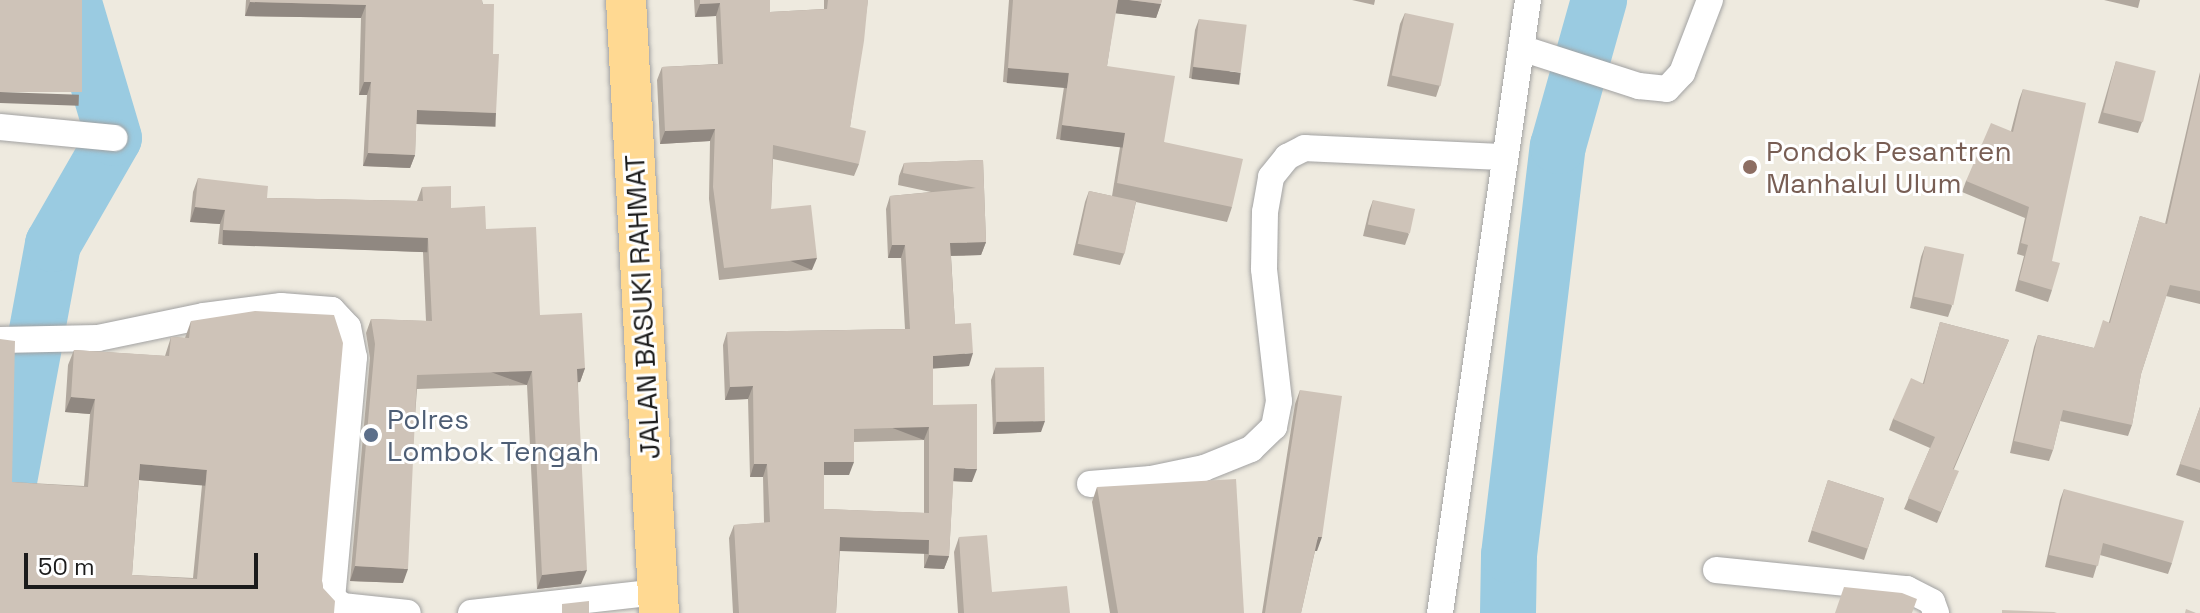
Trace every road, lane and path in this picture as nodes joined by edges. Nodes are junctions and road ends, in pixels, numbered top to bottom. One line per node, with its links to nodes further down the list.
1 (626, 0): 11 (main road, JALAN BASUKI RAHMAT)
2 (1528, 0): 4 (street)
3 (1710, 0): 4 (street)
4 (1521, 48): 7 (street)
5 (0, 127): 6 (street)
6 (114, 138)
7 (1505, 157): 9 (street); 14 (street)
8 (1, 340): 12 (street)
9 (1090, 484)
10 (1716, 570): 15 (street)
11 (658, 602): 13 (street)
12 (408, 613)
13 (471, 613)
14 (1440, 613)
15 (1936, 613)

